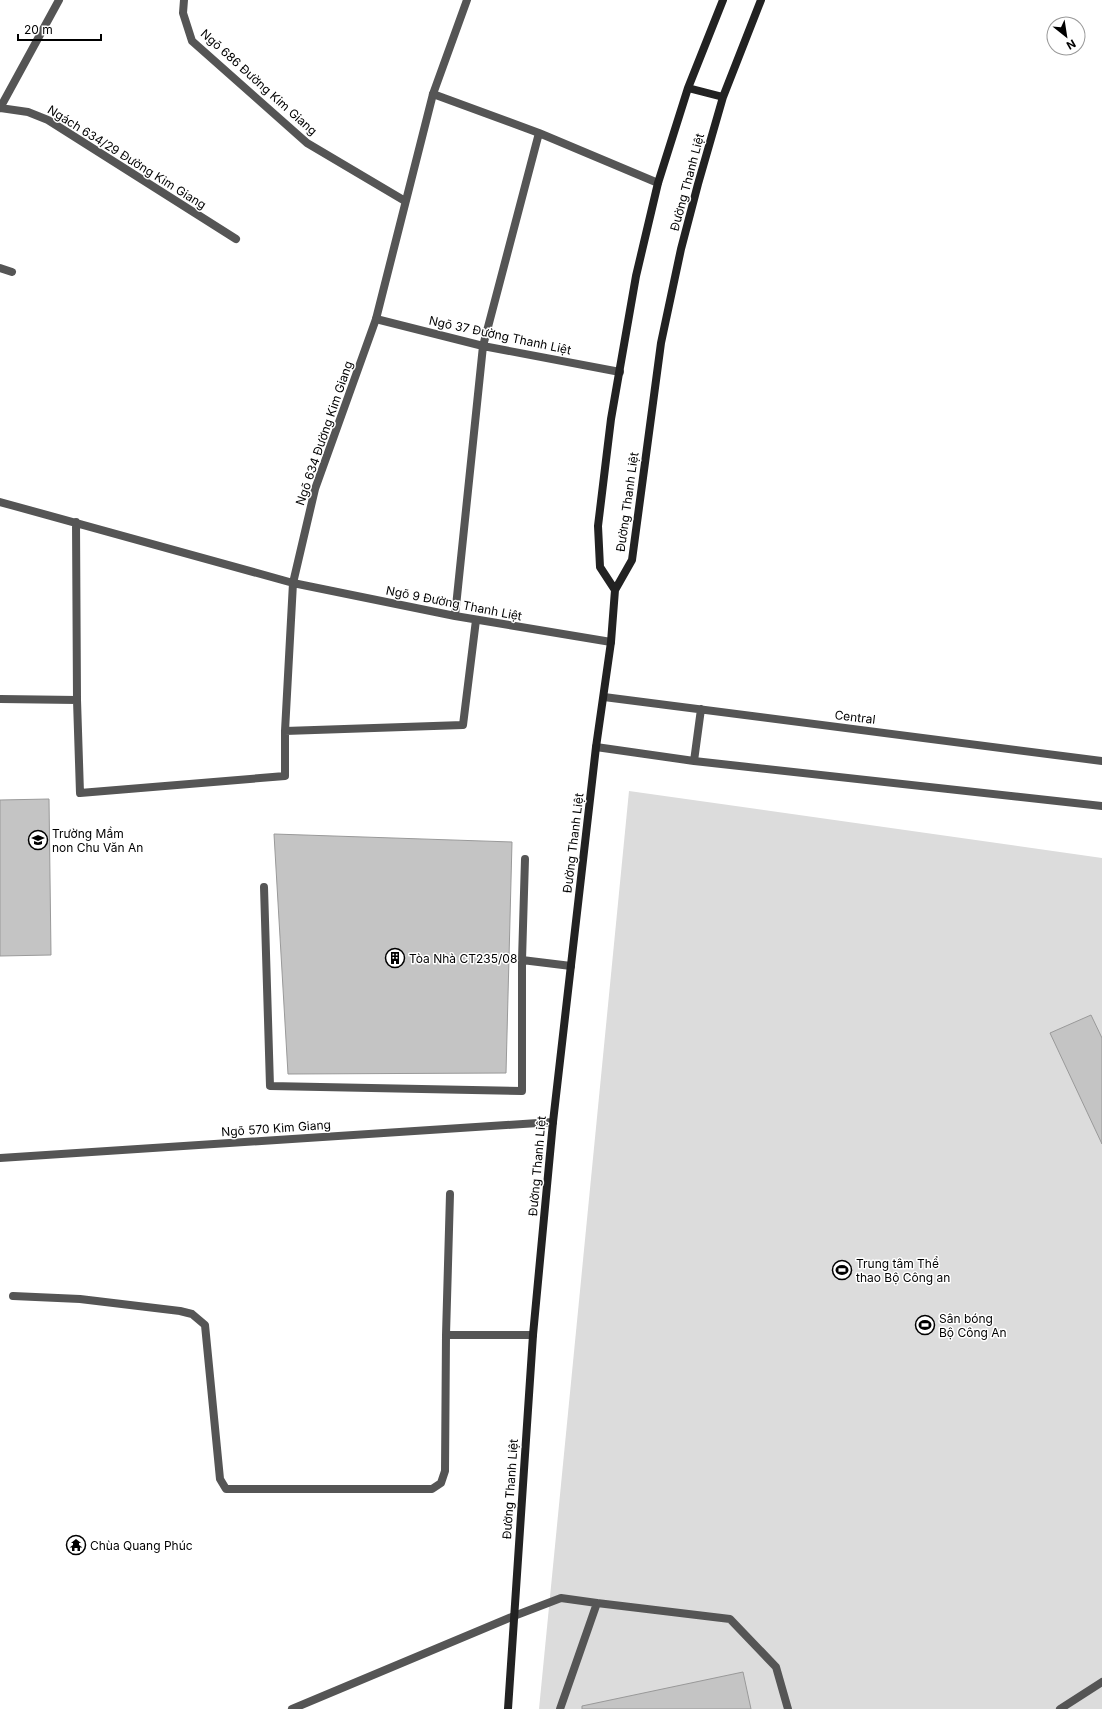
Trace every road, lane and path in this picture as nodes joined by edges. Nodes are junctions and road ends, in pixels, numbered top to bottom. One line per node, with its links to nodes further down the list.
1 (59, 0): 9 (street)
2 (184, 0): 12 (street, Ngõ 686 Đường Kim Giang)
3 (467, 0): 7 (street, Ngõ 634 Đường Kim Giang)
4 (724, 0): 6 (street)
5 (761, 0): 8 (street, Đường Thanh Liệt)
6 (688, 88): 8 (street); 11 (street)
7 (433, 94): 10 (street); 12 (street, Ngõ 634 Đường Kim Giang)
8 (723, 98): 22 (street, Đường Thanh Liệt)
9 (0, 108): 13 (street, Ngách 634/29 Đường Kim Giang)
10 (539, 133): 11 (street); 17 (street)
11 (658, 183): 18 (street)
12 (405, 201): 16 (street, Ngõ 634 Đường Kim Giang)
13 (236, 239)
14 (0, 268): 15 (street)
15 (12, 272)
16 (376, 319): 17 (street, Ngõ 37 Đường Thanh Liệt); 21 (street, Ngõ 634 Đường Kim Giang)
17 (483, 346): 18 (street, Ngõ 37 Đường Thanh Liệt); 23 (street)
18 (620, 372): 22 (street)
19 (0, 502): 20 (street)
20 (76, 522): 21 (street); 28 (street)
21 (293, 583): 23 (street, Ngõ 9 Đường Thanh Liệt); 30 (street, Ngõ 634 Đường Kim Giang)
22 (615, 590): 25 (street, Đường Thanh Liệt)
23 (455, 616): 24 (street, Ngõ 9 Đường Thanh Liệt)
24 (476, 620): 25 (street, Ngõ 9 Đường Thanh Liệt); 30 (street)
25 (611, 642): 26 (street, Đường Thanh Liệt)
26 (604, 697): 29 (street, Central); 31 (street, Đường Thanh Liệt)
27 (0, 699): 28 (street)
28 (77, 700): 30 (street, Ngõ 634 Đường Kim Giang)
29 (701, 709): 32 (street); 33 (street, Central)
30 (285, 731)
31 (596, 747): 32 (street); 38 (street, Đường Thanh Liệt)
32 (694, 761): 34 (street)
33 (1102, 761)
34 (1102, 806)
35 (525, 859): 37 (street)
36 (264, 887): 37 (street)
37 (522, 960): 38 (street)
38 (571, 966): 39 (street, Đường Thanh Liệt)
39 (553, 1122): 40 (street, Ngõ 570 Kim Giang); 44 (street, Đường Thanh Liệt)
40 (0, 1158)
41 (450, 1194): 43 (street)
42 (13, 1296): 43 (street)
43 (446, 1335): 44 (street)
44 (533, 1335): 46 (street, Đường Thanh Liệt)
45 (597, 1603): 46 (street); 50 (street); 51 (street)
46 (514, 1616): 48 (street); 49 (street, Đường Thanh Liệt)
47 (1102, 1682): 52 (street)
48 (292, 1709)
49 (508, 1709)
50 (560, 1709)
51 (788, 1709)
52 (1060, 1709)

